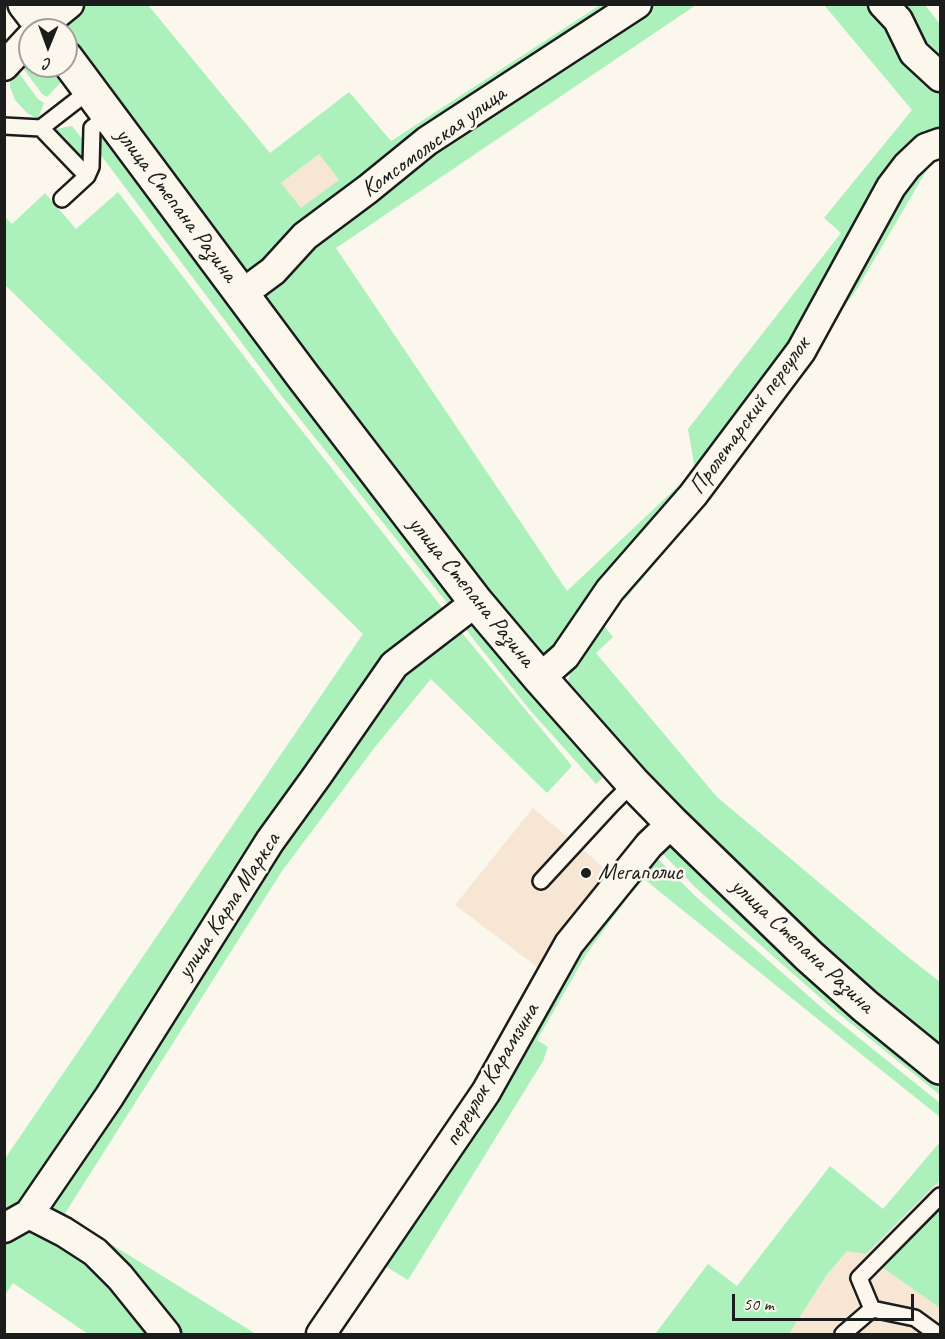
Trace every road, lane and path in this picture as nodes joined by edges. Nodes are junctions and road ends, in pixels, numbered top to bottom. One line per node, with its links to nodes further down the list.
1 (69, 4): 4 (street)
2 (637, 4): 15 (street, Комсомольская улица)
3 (883, 4): 8 (street)
4 (48, 18)
5 (18, 48): 6 (street)
6 (4, 66)
7 (78, 74): 9 (main road, улица Степана Разина)
8 (940, 77)
9 (99, 103): 11 (lane); 13 (lane); 15 (main road, улица Степана Разина)
10 (4, 126): 11 (lane)
11 (41, 128): 13 (lane)
12 (940, 143): 17 (street, Пролетарский переулок)
13 (87, 176): 14 (lane)
14 (62, 199)
15 (242, 294): 16 (main road, улица Степана Разина)
16 (476, 602): 17 (main road, улица Степана Разина); 23 (street, улица Карла Маркса)
17 (540, 678): 18 (main road, улица Степана Разина)
18 (633, 783): 19 (main road, улица Степана Разина); 20 (lane)
19 (672, 823): 21 (main road, улица Степана Разина); 27 (street, переулок Карамзина)
20 (541, 881)
21 (940, 1066)
22 (940, 1196): 25 (lane)
23 (29, 1214): 24 (street, улица Карла Маркса); 26 (street)
24 (4, 1228)
25 (872, 1309): 28 (lane); 29 (lane)
26 (166, 1335)
27 (321, 1335)
28 (843, 1335)
29 (937, 1335)

